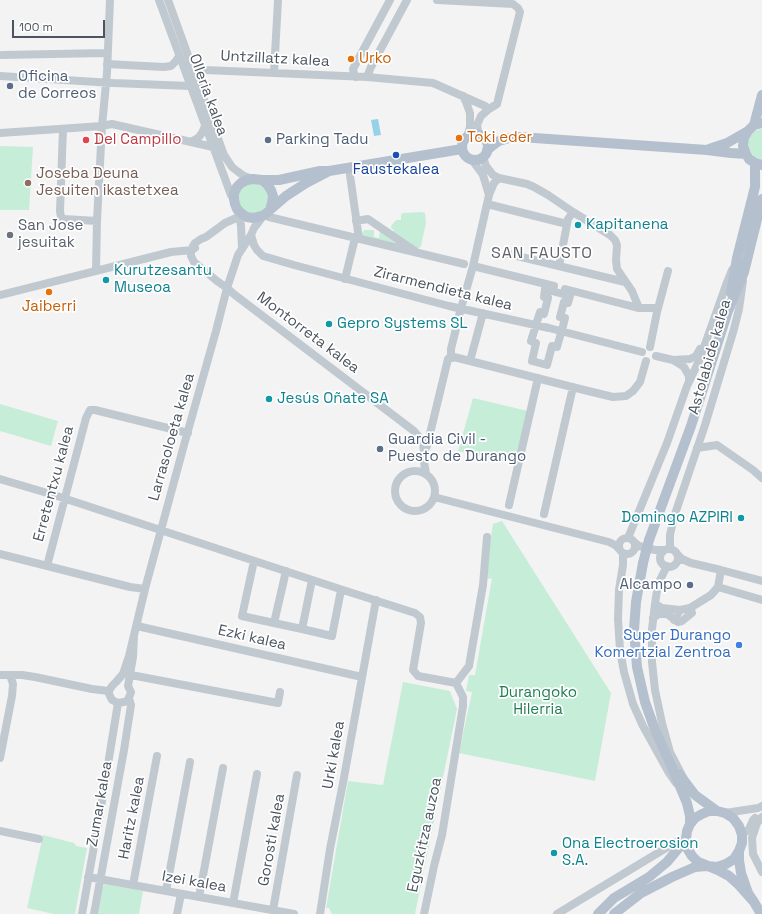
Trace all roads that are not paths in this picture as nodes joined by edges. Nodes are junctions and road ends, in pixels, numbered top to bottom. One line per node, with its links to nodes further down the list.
1 (110, 0): 8 (street)
2 (159, 0): 10 (street, Olleria kalea)
3 (168, 0): 12 (street, Olleria kalea)
4 (278, 0): 13 (street)
5 (390, 0): 15 (street)
6 (407, 0): 16 (street)
7 (437, 0): 21 (street)
8 (107, 53): 9 (street); 11 (street)
9 (1, 56)
10 (179, 56): 11 (street); 18 (street, Olleria kalea)
11 (107, 64): 17 (street)
12 (193, 67): 13 (street, Untzillatz kalea); 38 (street, Olleria kalea)
13 (274, 73): 15 (street, Untzillatz kalea)
14 (0, 76): 17 (street)
15 (356, 77): 16 (street, Untzillatz kalea)
16 (367, 77): 20 (street, Untzillatz kalea)
17 (106, 83): 18 (street); 22 (street)
18 (190, 86): 24 (street, Olleria kalea)
19 (762, 95): 25 (main road)
20 (463, 96): 21 (street, Untzillatz kalea); 29 (street)
21 (489, 109): 30 (street)
22 (102, 114): 23 (street); 26 (street)
23 (112, 124): 26 (street); 32 (street)
24 (205, 126): 32 (street); 33 (street, Olleria kalea)
25 (755, 126): 35 (main road); 37 (main road)
26 (98, 127): 27 (street); 51 (street)
27 (63, 129): 28 (street); 51 (street)
28 (0, 132)
29 (468, 137): 30 (main road); 34 (main road)
30 (482, 137): 31 (main road); 36 (main road)
31 (499, 141): 35 (main road); 36 (main road)
32 (191, 142): 33 (street)
33 (213, 147): 38 (street); 48 (street, Olleria kalea)
34 (462, 148): 39 (main road); 41 (main road)
35 (707, 150): 37 (main road)
36 (485, 154): 39 (main road); 43 (street)
37 (746, 154): 40 (main road)
38 (224, 155): 44 (street, Olleria kalea)
39 (472, 160): 45 (street)
40 (758, 164): 61 (main road)
41 (349, 168): 42 (main road); 52 (street)
42 (329, 171): 44 (main road); 50 (main road)
43 (499, 178): 45 (street); 49 (street)
44 (257, 180): 48 (main road); 50 (main road)
45 (489, 194): 47 (street)
46 (762, 198): 67 (main road)
47 (487, 204): 54 (street); 63 (street)
48 (238, 209): 50 (main road); 53 (street); 53 (street); 57 (street, Olleria kalea)
49 (573, 212): 54 (street); 69 (street)
50 (267, 214): 55 (street); 56 (street)
51 (97, 221): 65 (street)
52 (356, 221): 56 (street); 59 (street)
53 (225, 223): 58 (street)
54 (567, 224): 64 (street)
55 (251, 235): 57 (street); 68 (street, Zirarmendieta kalea)
56 (357, 238): 59 (street); 68 (street)
57 (242, 248): 70 (street, Larrasoloeta kalea)
58 (191, 253): 65 (street); 70 (street, Montorreta kalea)
59 (418, 253): 62 (street)
60 (509, 254): 64 (street)
61 (737, 258): 75 (main road); 77 (street)
62 (464, 264)
63 (473, 266): 72 (street); 73 (street)
64 (559, 266): 69 (street)
65 (96, 270): 71 (street)
66 (668, 271): 74 (street)
67 (744, 272): 75 (main road); 91 (street, Astolabide kalea)
68 (345, 279): 72 (street, Zirarmendieta kalea)
69 (626, 282): 73 (street)
70 (227, 288): 90 (street, Larrasoloeta kalea); 92 (street, Montorreta kalea)
71 (0, 295)
72 (461, 308): 76 (street, Zirarmendieta kalea); 83 (street)
73 (639, 308): 74 (street)
74 (658, 308): 80 (street)
75 (728, 311): 149 (main road, bridge)
76 (483, 313): 78 (street, Zirarmendieta kalea); 85 (street)
77 (712, 323): 84 (street, Astolabide kalea); 88 (street)
78 (536, 325): 79 (street, Zirarmendieta kalea); 79 (street); 79 (street)
79 (561, 331): 81 (street, Zirarmendieta kalea)
80 (650, 347): 81 (street); 82 (street)
81 (642, 352): 86 (street)
82 (656, 356): 84 (street, Astolabide kalea); 86 (street)
83 (453, 357): 85 (street); 92 (street)
84 (672, 360): 88 (street, Astolabide kalea)
85 (470, 361): 87 (street)
86 (646, 361): 89 (street)
87 (538, 378): 89 (street); 99 (street)
88 (689, 381): 104 (street)
89 (573, 387): 100 (street)
90 (188, 433): 98 (street, Erretentxu kalea); 101 (street, Larrasoloeta kalea)
91 (697, 448): 95 (street); 105 (street, Astolabide kalea)
92 (423, 454): 93 (street); 94 (street, Montorreta kalea)
93 (415, 471): 94 (street); 97 (street)
94 (426, 474): 97 (street)
95 (762, 478)
96 (0, 479): 98 (street)
97 (434, 497): 103 (street)
98 (65, 498): 101 (street); 111 (street, Erretentxu kalea)
99 (509, 504)
100 (544, 514)
101 (161, 530): 109 (street); 118 (street, Larrasoloeta kalea)
102 (487, 537): 136 (street)
103 (600, 539): 104 (street); 106 (street)
104 (628, 540): 105 (street); 106 (street); 106 (street)
105 (670, 551): 108 (street); 110 (street); 112 (street)
106 (624, 552): 108 (street); 149 (street)
107 (0, 554): 111 (street)
108 (660, 560): 112 (street)
109 (254, 561): 114 (street); 127 (street)
110 (691, 563): 112 (street); 113 (street)
111 (47, 566): 118 (street)
112 (670, 566): 122 (street)
113 (722, 570): 116 (street); 117 (street)
114 (286, 571): 115 (street); 127 (street)
115 (312, 580): 119 (street); 129 (street)
116 (762, 582)
117 (718, 587): 121 (street); 123 (street)
118 (145, 589): 128 (street, Larrasoloeta kalea)
119 (341, 590): 120 (street); 129 (street)
120 (376, 600): 134 (street, Urki kalea); 136 (street)
121 (762, 600)
122 (654, 604): 124 (street); 125 (street)
123 (690, 608): 124 (street); 126 (street)
124 (680, 610): 126 (street)
125 (653, 618): 126 (street); 149 (street)
126 (674, 620)
127 (274, 623): 129 (street)
128 (137, 626): 130 (street, Larrasoloeta kalea); 134 (street, Ezki kalea)
129 (302, 629)
130 (134, 635): 133 (street); 135 (street)
131 (0, 675): 132 (street)
132 (10, 675): 138 (street); 142 (street)
133 (131, 675): 137 (street); 139 (street)
134 (362, 676): 175 (street, Urki kalea)
135 (116, 682): 137 (street); 138 (street)
136 (456, 683): 176 (street, Eguzkitza auzoa)
137 (128, 686): 140 (street)
138 (109, 690): 141 (street)
139 (280, 692)
140 (129, 698): 141 (street); 163 (street, Zumar kalea)
141 (118, 703): 162 (street)
142 (2, 741): 144 (street)
143 (158, 756): 164 (street, Haritz kalea)
144 (0, 758)
145 (190, 762): 165 (street)
146 (223, 768): 167 (street)
147 (256, 774): 169 (street)
148 (298, 775): 170 (street, Gorosti kalea)
149 (683, 786): 152 (main road); 154 (main road)
150 (762, 806): 152 (street)
151 (762, 811): 156 (street)
152 (721, 812): 154 (main road); 156 (main road)
153 (762, 817): 161 (street)
154 (690, 824): 158 (main road)
155 (0, 831): 157 (street)
156 (742, 835): 159 (main road)
157 (39, 839)
158 (686, 839): 160 (main road); 177 (street); 178 (main road)
159 (739, 851): 160 (main road); 168 (main road)
160 (707, 866): 168 (main road); 179 (main road)
161 (762, 872)
162 (88, 877): 163 (street, Izei kalea); 171 (street)
163 (100, 879): 164 (street, Izei kalea); 172 (street, Zumar kalea)
164 (133, 885): 165 (street, Izei kalea)
165 (166, 891): 166 (street, Izei kalea)
166 (181, 894): 167 (street, Izei kalea); 173 (street)
167 (199, 896): 169 (street, Izei kalea)
168 (754, 902): 180 (main road)
169 (233, 903): 170 (street, Izei kalea)
170 (273, 910): 174 (street, Izei kalea)
171 (82, 914)
172 (94, 914)
173 (177, 914)
174 (294, 914)
175 (320, 914)
176 (424, 914)
177 (557, 914)
178 (598, 914)
179 (614, 914)
180 (761, 914)

